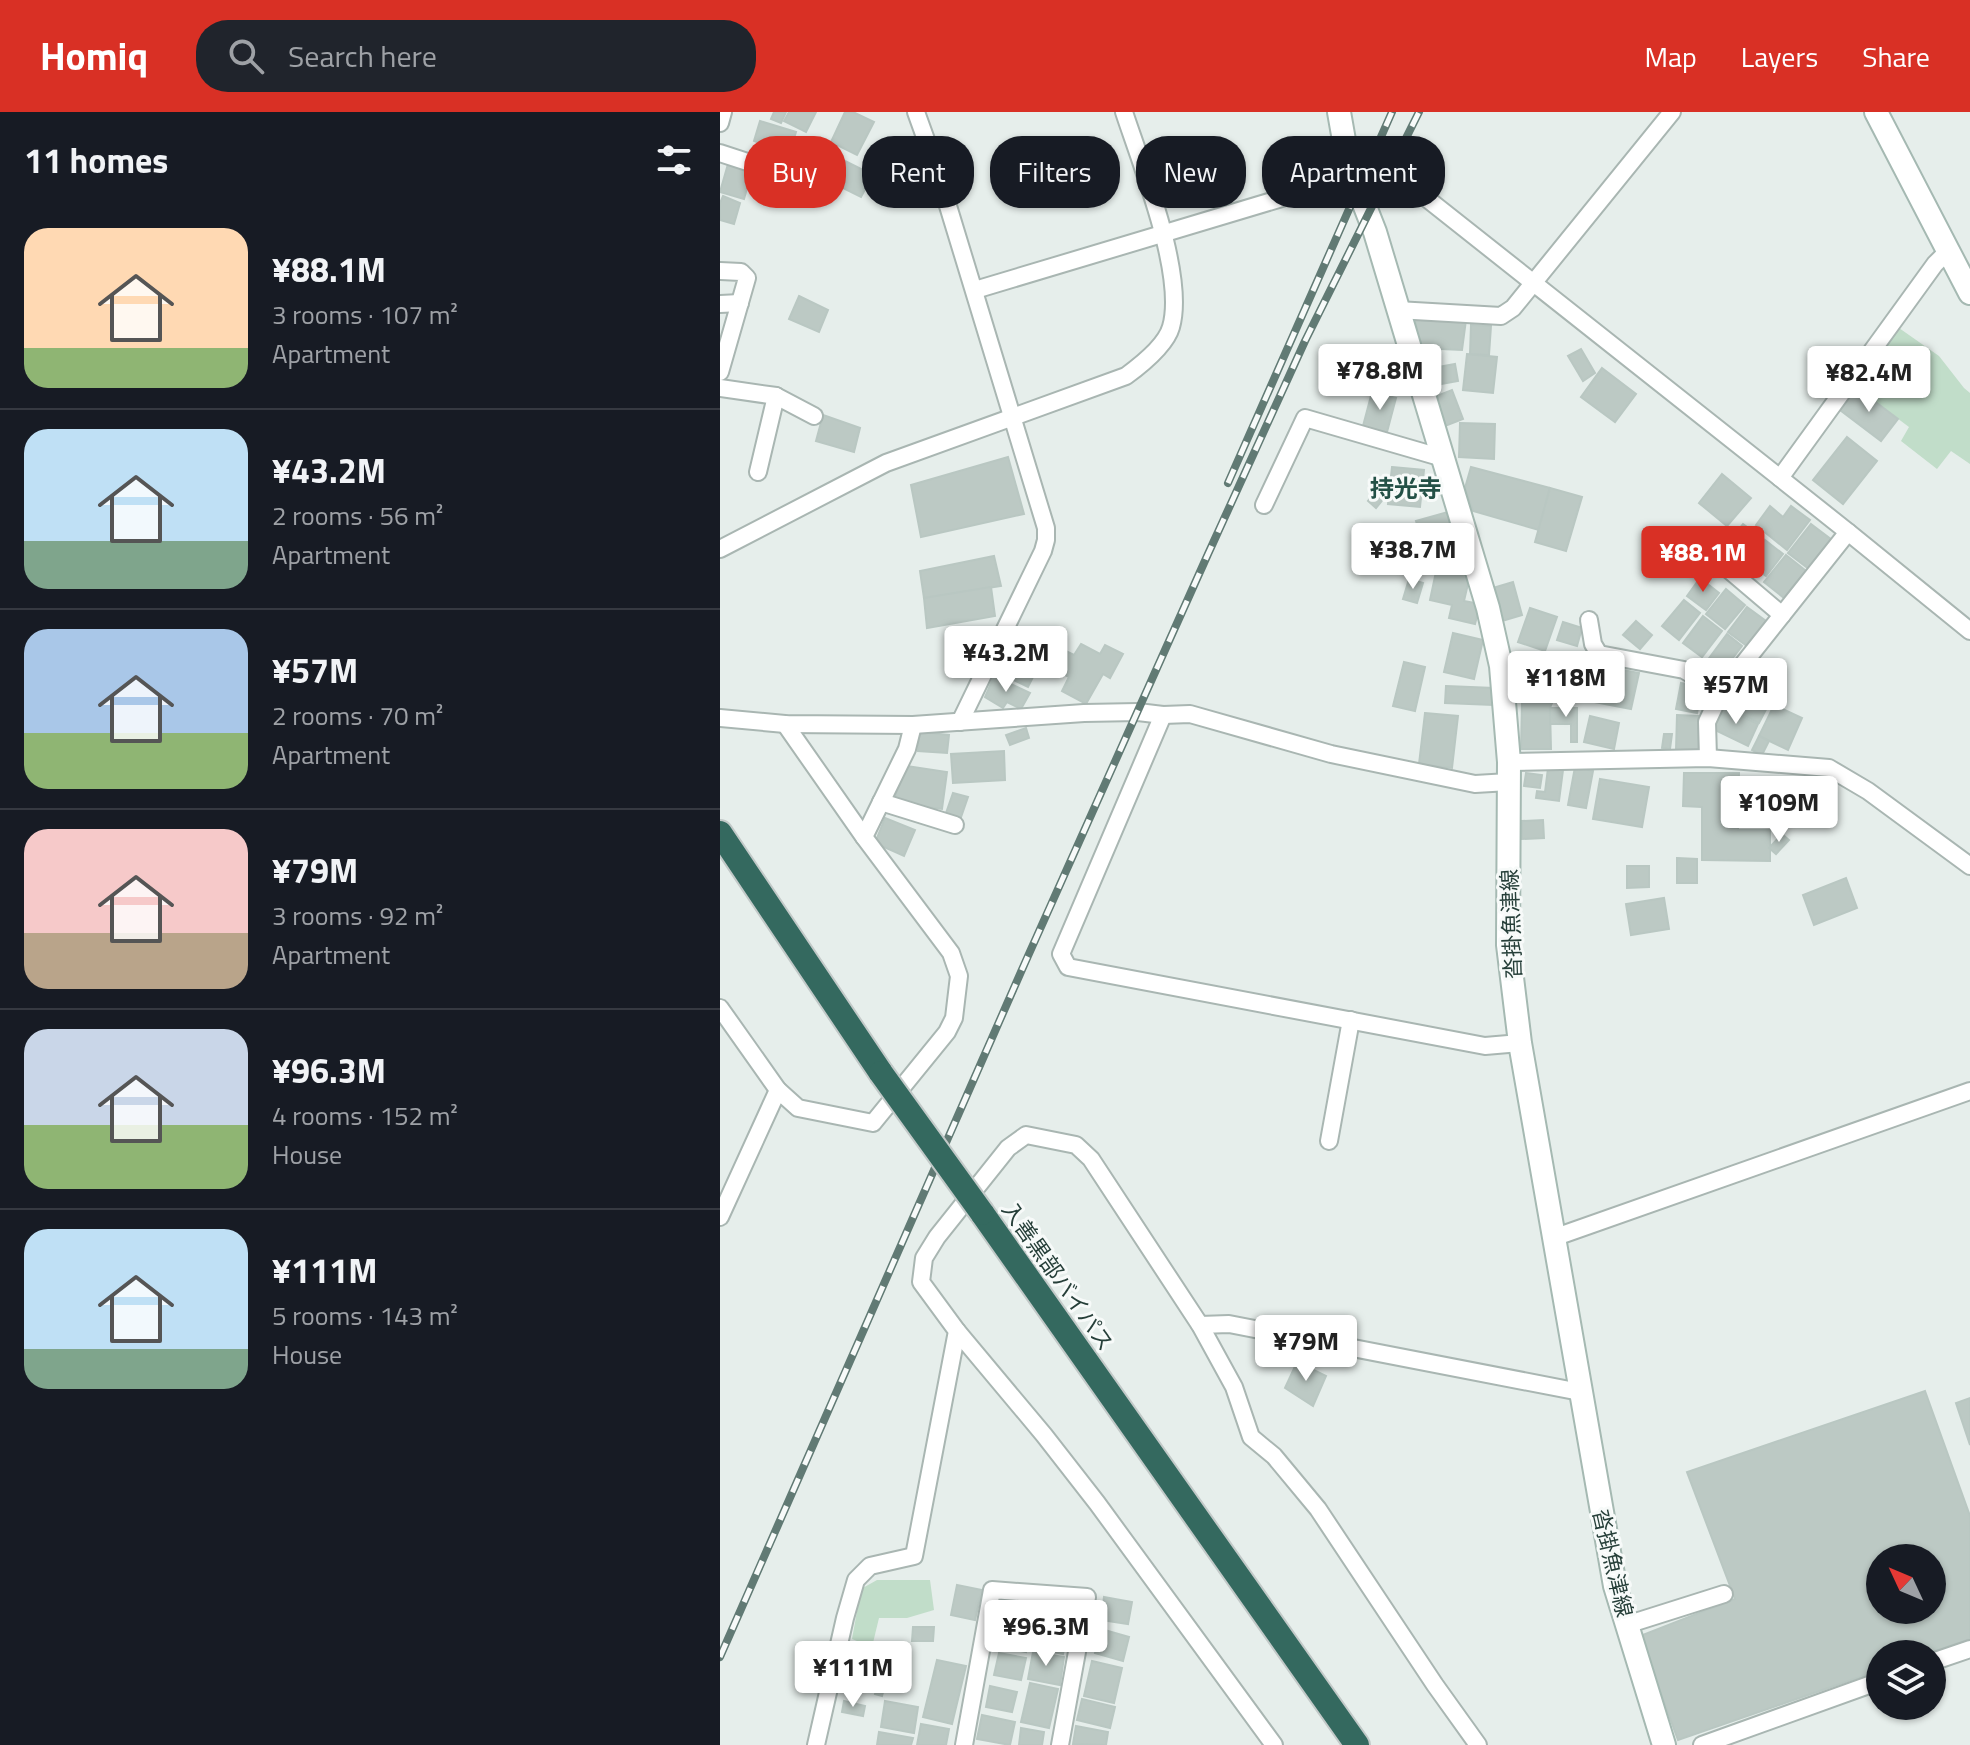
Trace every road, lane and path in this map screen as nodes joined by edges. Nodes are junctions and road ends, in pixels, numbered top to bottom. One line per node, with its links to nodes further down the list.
1 (723, 112): 7 (street)
2 (916, 112): 18 (street)
3 (1124, 112): 14 (street)
4 (1339, 112): 8 (main road, 沓掛魚津線)
5 (1672, 112): 17 (street)
6 (1876, 112): 15 (main road)
7 (720, 123)
8 (1343, 136)
9 (720, 153): 10 (street)
10 (744, 161)
11 (1262, 205): 14 (street)
12 (1366, 208): 22 (main road, 沓掛魚津線)
13 (1439, 208): 17 (street)
14 (1163, 235): 18 (street); 28 (street)
15 (1948, 251): 19 (main road); 31 (street)
16 (720, 271): 20 (street)
17 (1534, 282): 22 (street); 31 (street)
18 (975, 290): 28 (street)
19 (1970, 293)
20 (740, 303): 21 (street); 23 (street)
21 (720, 304)
22 (1397, 310): 29 (main road, 沓掛魚津線)
23 (724, 341): 24 (street)
24 (720, 372)
25 (720, 388): 26 (street)
26 (776, 396): 27 (street); 30 (street)
27 (814, 416)
28 (1011, 417): 34 (street); 42 (street)
29 (1443, 458): 32 (street); 46 (main road, 沓掛魚津線)
30 (758, 472)
31 (1780, 478): 33 (street)
32 (1264, 505)
33 (1848, 532): 36 (street); 38 (street)
34 (720, 549)
35 (1729, 570): 36 (street)
36 (1782, 615): 39 (street)
37 (1589, 620): 39 (street)
38 (1970, 631)
39 (1721, 692): 45 (street)
40 (1163, 715): 42 (street); 46 (street); 53 (street)
41 (720, 718): 43 (street)
42 (960, 722): 44 (street)
43 (785, 724): 44 (street); 50 (street)
44 (913, 725): 47 (street)
45 (1708, 758): 46 (street); 51 (street)
46 (1509, 772): 54 (main road, 沓掛魚津線)
47 (881, 802): 48 (street); 50 (street)
48 (955, 825)
49 (720, 833): 72 (highway, 入善黒部バイパス, bridge)
50 (864, 837): 55 (street)
51 (1970, 866)
52 (720, 1008): 55 (street)
53 (1351, 1020): 54 (street); 57 (street)
54 (1520, 1043): 59 (main road, 沓掛魚津線)
55 (778, 1090): 58 (street)
56 (1970, 1091): 59 (street)
57 (1329, 1141)
58 (720, 1217)
59 (1553, 1238): 62 (main road, 沓掛魚津線)
60 (1200, 1325): 61 (street); 62 (street); 73 (street)
61 (957, 1331): 68 (street); 71 (street)
62 (1580, 1392): 64 (main road, 沓掛魚津線)
63 (1724, 1594): 64 (street)
64 (1626, 1625): 74 (main road, 沓掛魚津線)
65 (1970, 1649): 66 (street)
66 (1946, 1657)
67 (1866, 1686): 75 (street)
68 (816, 1745)
69 (964, 1745): 70 (street)
70 (1060, 1745)
71 (1274, 1745)
72 (1357, 1745)
73 (1478, 1745)
74 (1664, 1745)
75 (1702, 1745)

